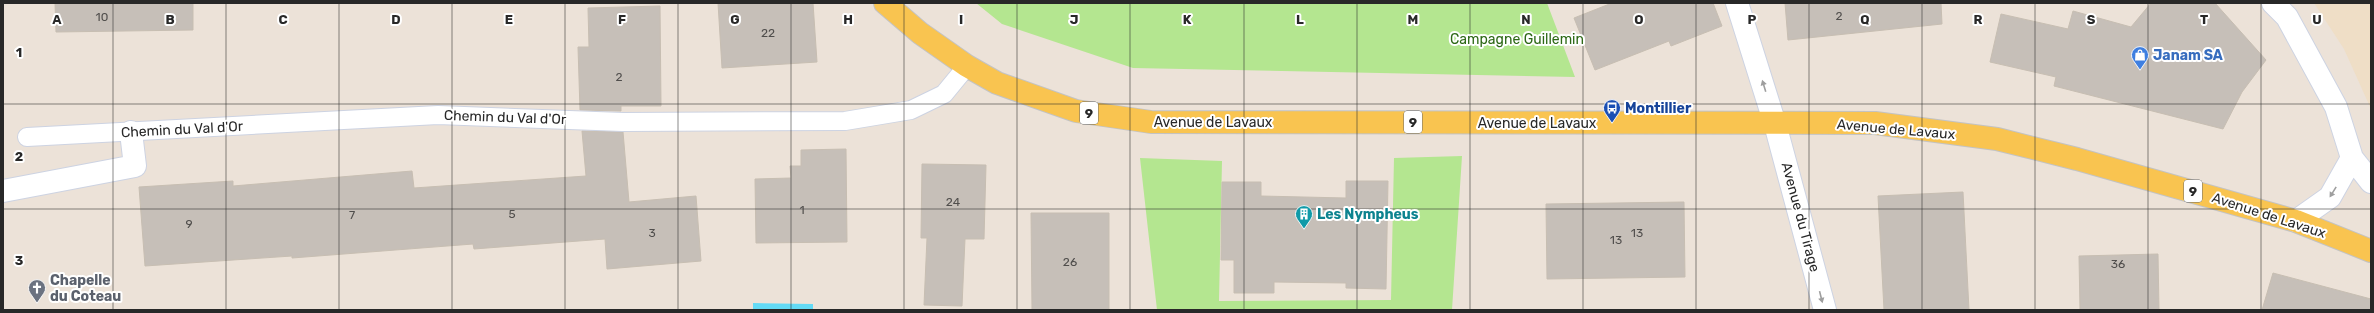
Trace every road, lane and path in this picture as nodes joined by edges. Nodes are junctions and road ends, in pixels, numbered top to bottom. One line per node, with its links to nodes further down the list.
1 (885, 3): 4 (main road, Avenue de Lavaux / 9)
2 (2273, 3): 8 (street)
3 (1739, 10): 5 (street, Avenue du Tirage, one-way to 3)
4 (967, 66): 5 (main road, Avenue de Lavaux / 9); 6 (lane, Chemin du Val d'Or)
5 (1775, 124): 11 (main road, Avenue de Lavaux / 9); 13 (street, Avenue du Tirage, one-way to 13)
6 (131, 132): 7 (lane, Chemin du Val d'Or); 10 (street)
7 (27, 137)
8 (2352, 158): 9 (street); 11 (street, one-way to 11)
9 (2371, 182)
10 (3, 191)
11 (2296, 221): 12 (main road, Avenue de Lavaux / 9)
12 (2371, 250)
13 (1825, 310)

